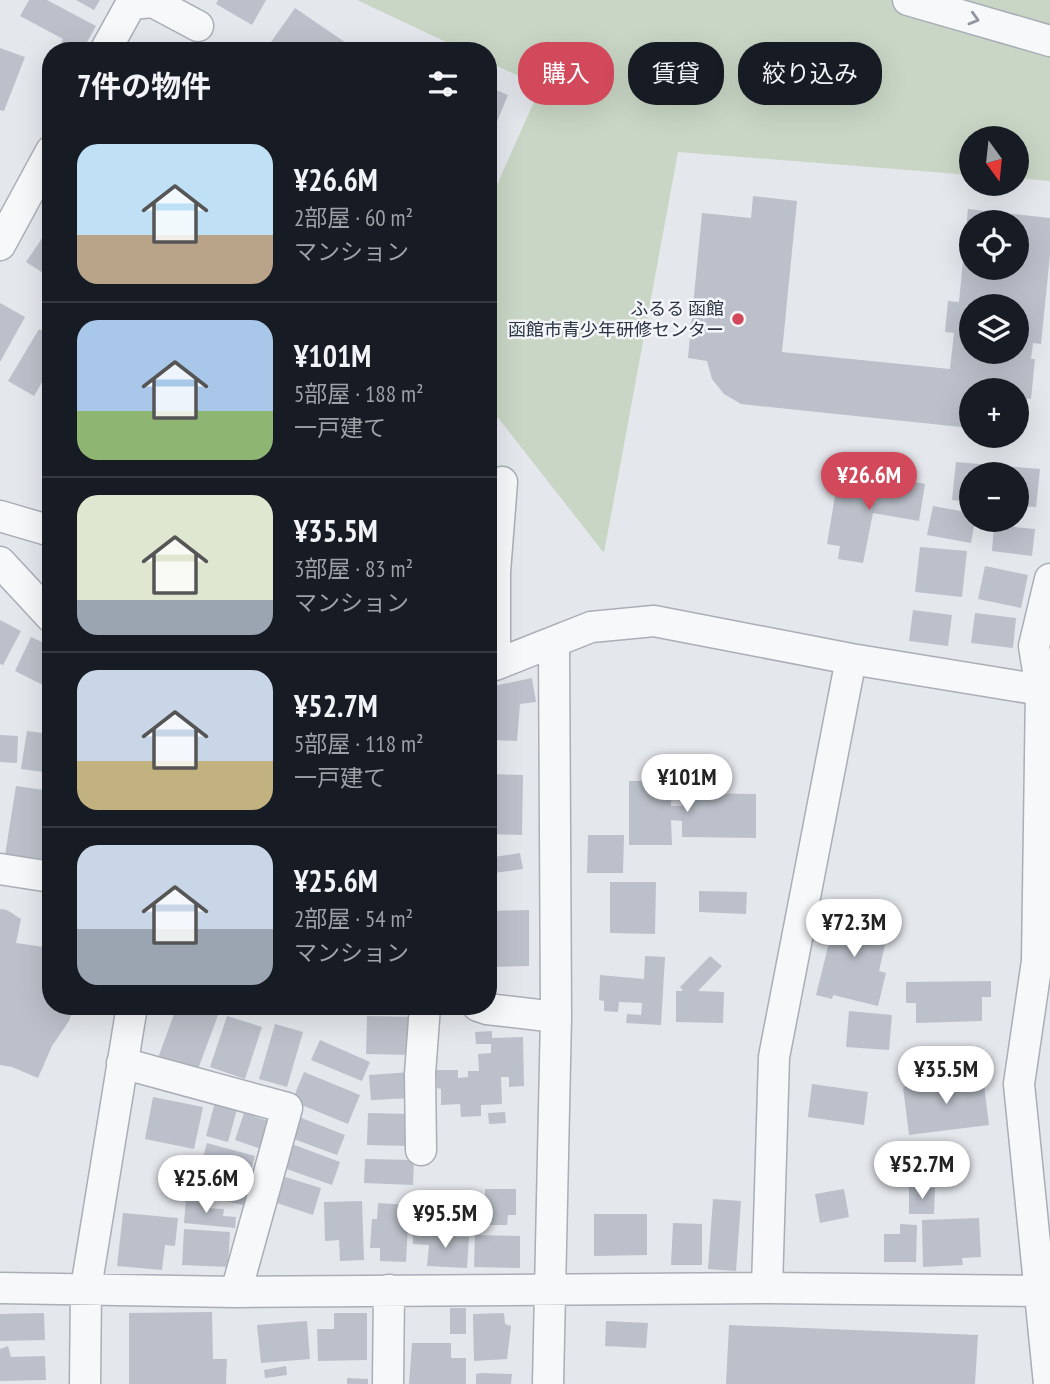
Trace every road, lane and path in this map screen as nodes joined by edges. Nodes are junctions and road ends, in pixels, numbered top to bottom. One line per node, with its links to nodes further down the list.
1 (908, 0): 3 (street, one-way to 3)
2 (198, 26): 4 (street)
3 (1050, 41)
4 (110, 42)
5 (42, 168): 6 (street)
6 (0, 245)
7 (502, 482): 10 (street)
8 (0, 516): 9 (street)
9 (42, 528)
10 (497, 546)
11 (0, 562): 13 (street)
12 (1050, 579): 17 (street)
13 (42, 607)
14 (554, 643): 15 (street); 16 (street); 25 (street)
15 (851, 659): 17 (street); 31 (street)
16 (497, 663)
17 (1041, 690): 18 (street)
18 (1044, 795): 21 (street)
19 (0, 869): 20 (street)
20 (42, 876)
21 (1043, 962): 33 (street)
22 (497, 1010): 25 (street)
23 (130, 1015): 26 (street)
24 (424, 1015): 27 (street)
25 (556, 1017): 30 (street)
26 (122, 1063): 29 (street); 34 (street)
27 (421, 1150)
28 (0, 1288): 29 (street)
29 (86, 1288): 34 (street); 35 (street)
30 (550, 1288): 31 (street); 32 (street); 37 (street)
31 (768, 1288): 33 (street)
32 (388, 1290): 34 (street); 36 (street)
33 (1040, 1291): 38 (street)
34 (236, 1292)
35 (85, 1384)
36 (388, 1384)
37 (548, 1384)
38 (1049, 1384)

